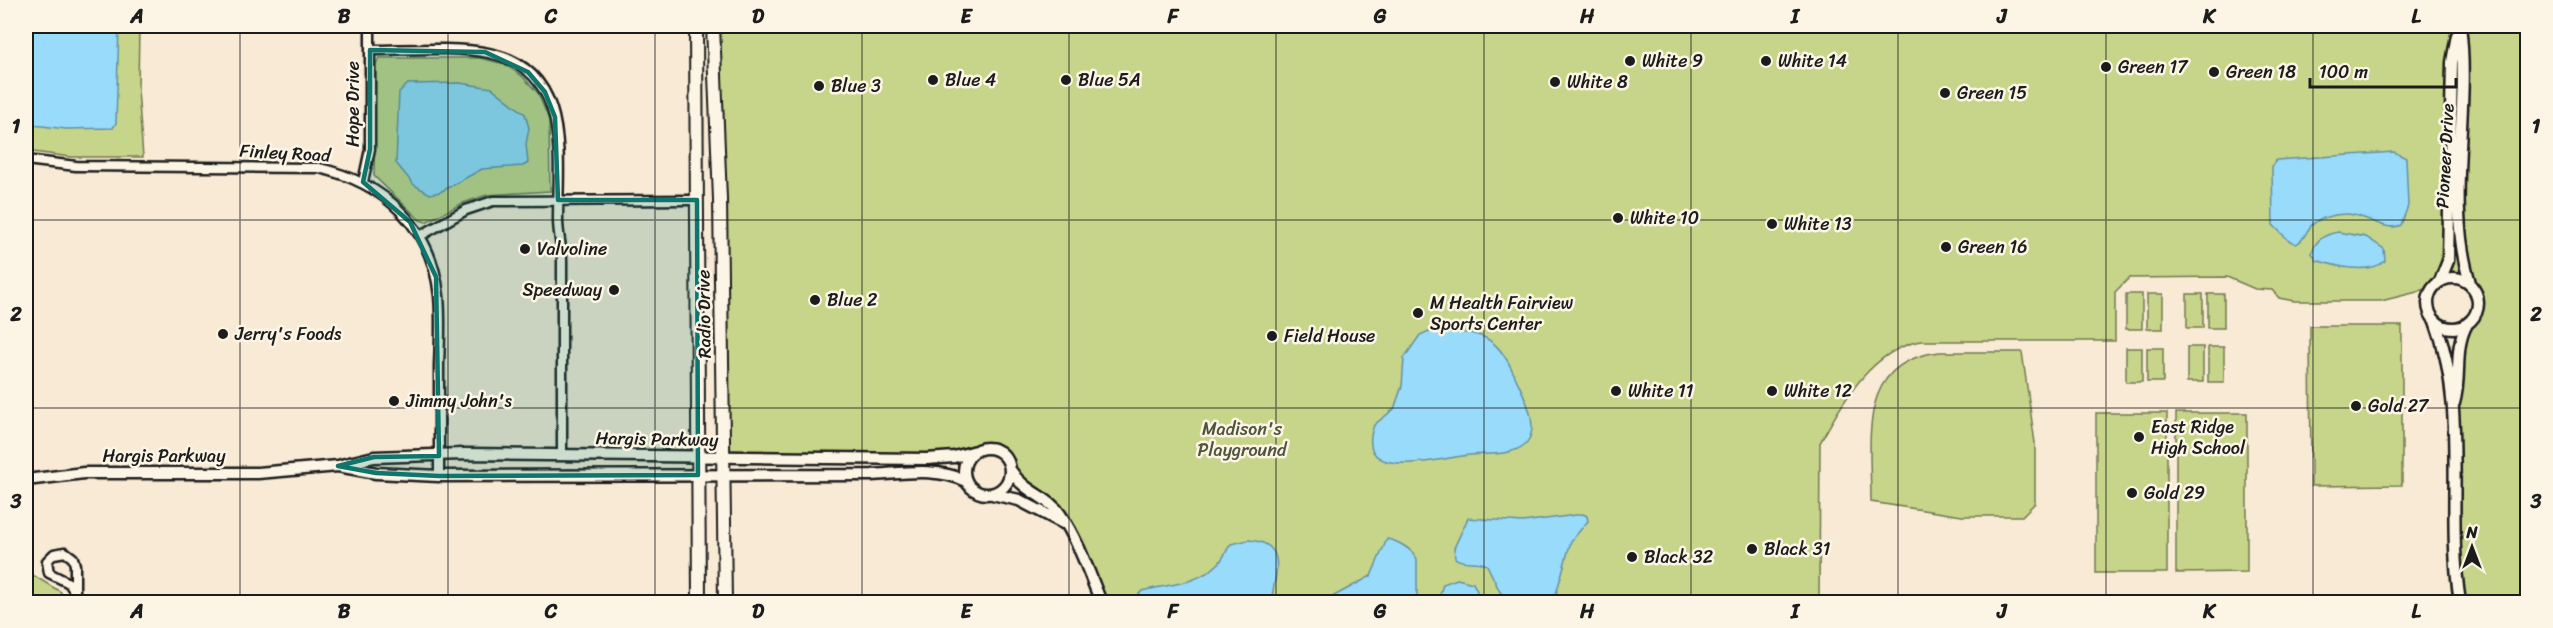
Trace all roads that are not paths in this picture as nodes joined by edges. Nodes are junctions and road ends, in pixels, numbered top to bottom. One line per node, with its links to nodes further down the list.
1 (370, 26): 5 (street, Hope Drive)
2 (696, 26): 9 (main road, Radio Drive)
3 (713, 26): 20 (main road, Radio Drive)
4 (2459, 26): 11 (street, Pioneer Drive); 12 (street, Pioneer Drive)
5 (370, 50): 7 (street, Hope Drive); 8 (street)
6 (26, 160): 7 (street, Finley Road)
7 (363, 182): 10 (street, Finley Road)
8 (558, 200): 9 (street); 10 (street); 17 (street)
9 (696, 200): 19 (main road, Radio Drive)
10 (420, 236): 18 (street, Finley Road)
11 (2440, 281): 12 (street); 13 (street)
12 (2471, 286): 14 (street)
13 (2435, 321): 14 (street); 15 (street)
14 (2466, 324): 15 (street)
15 (2454, 403): 35 (street)
16 (976, 451): 20 (street, Hargis Parkway); 22 (street); 27 (street)
17 (562, 455): 18 (street, Hargis Parkway); 19 (street, Hargis Parkway)
18 (439, 456): 21 (street, Hargis Parkway); 25 (street, Finley Road)
19 (698, 456): 20 (street, Hargis Parkway); 23 (main road, Radio Drive)
20 (724, 457): 24 (main road, Radio Drive)
21 (338, 466): 25 (street, Hargis Parkway); 26 (street, Hargis Parkway)
22 (1011, 471): 28 (street); 29 (street)
23 (698, 475): 24 (street, Hargis Parkway); 25 (street, Hargis Parkway); 32 (main road, Radio Drive)
24 (724, 475): 27 (street, Hargis Parkway); 33 (main road, Radio Drive)
25 (439, 476)
26 (26, 480)
27 (966, 481): 28 (street)
28 (991, 494): 29 (street)
29 (1063, 523): 34 (street)
30 (75, 592): 30 (street); 31 (street)
31 (75, 603)
32 (699, 603)
33 (725, 603)
34 (1101, 603)
35 (2460, 603)

